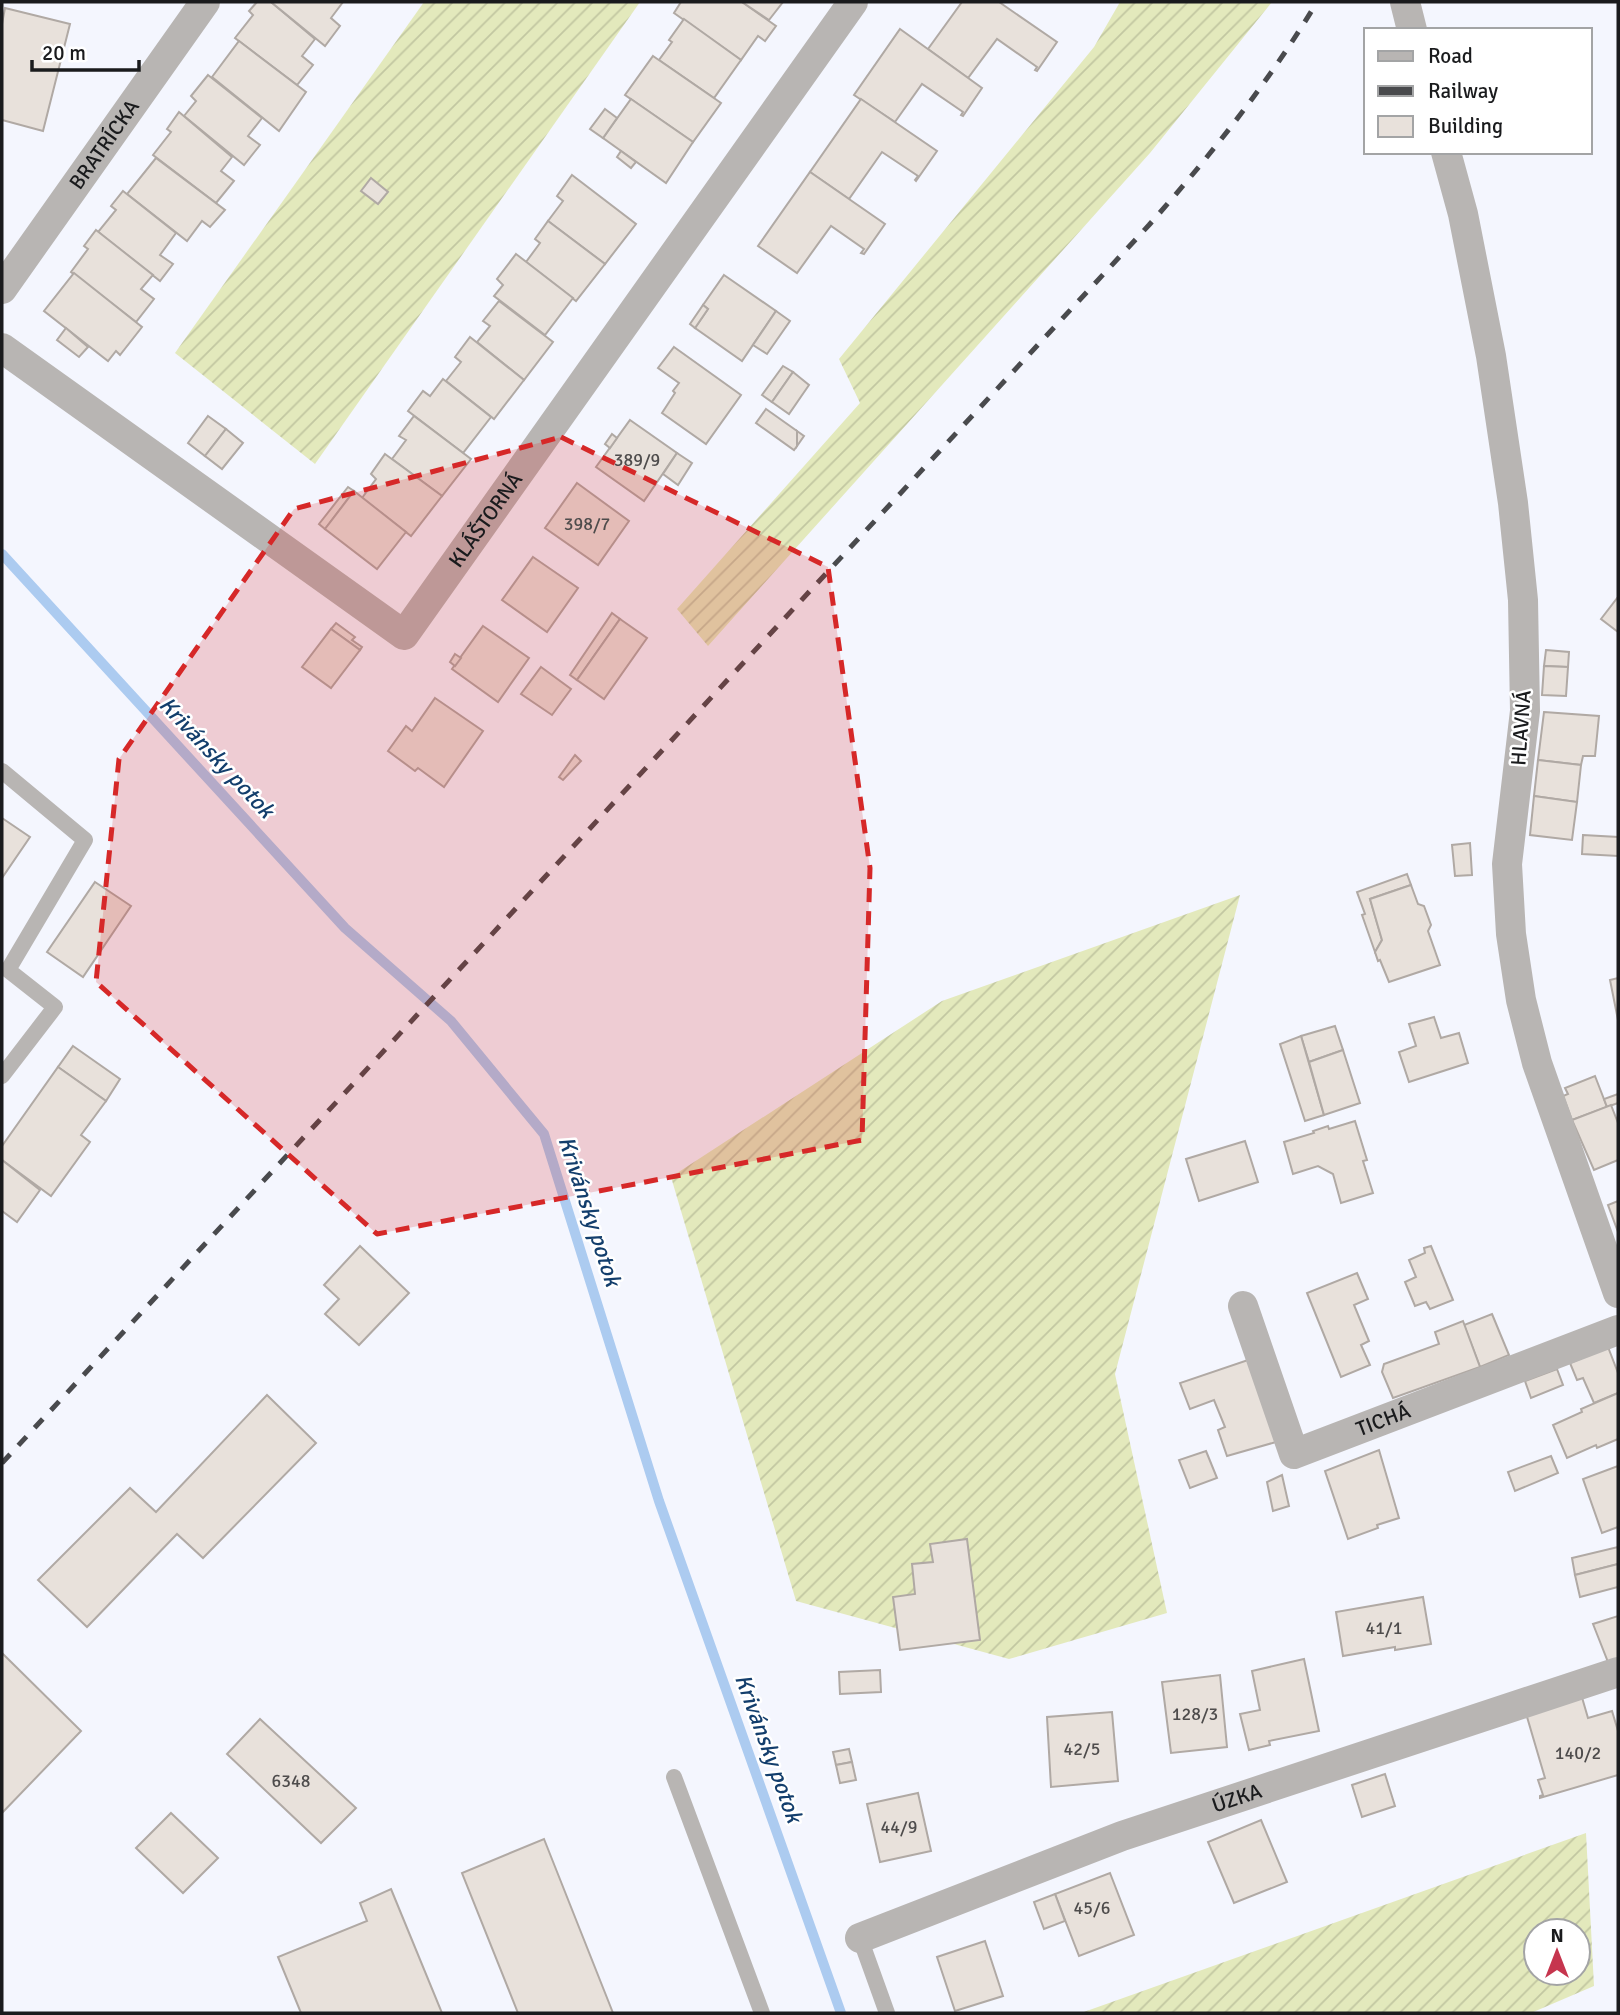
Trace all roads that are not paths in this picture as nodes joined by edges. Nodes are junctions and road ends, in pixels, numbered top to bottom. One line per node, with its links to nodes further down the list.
1 (205, 2): 6 (street, BRATRÍCKA)
2 (853, 2): 7 (street, KLÁŠTORNÁ)
3 (1405, 2): 4 (street)
4 (1412, 28)
5 (1447, 154): 10 (street, HLAVNÁ)
6 (2, 289)
7 (2, 348)
8 (2, 771): 9 (lane)
9 (2, 1076)
10 (1618, 1293)
11 (1243, 1306): 12 (street, TICHÁ)
12 (1618, 1330)
13 (1618, 1672): 15 (street, ÚZKA)
14 (674, 1777): 16 (lane)
15 (860, 1938): 17 (lane)
16 (762, 2013)
17 (887, 2013)

